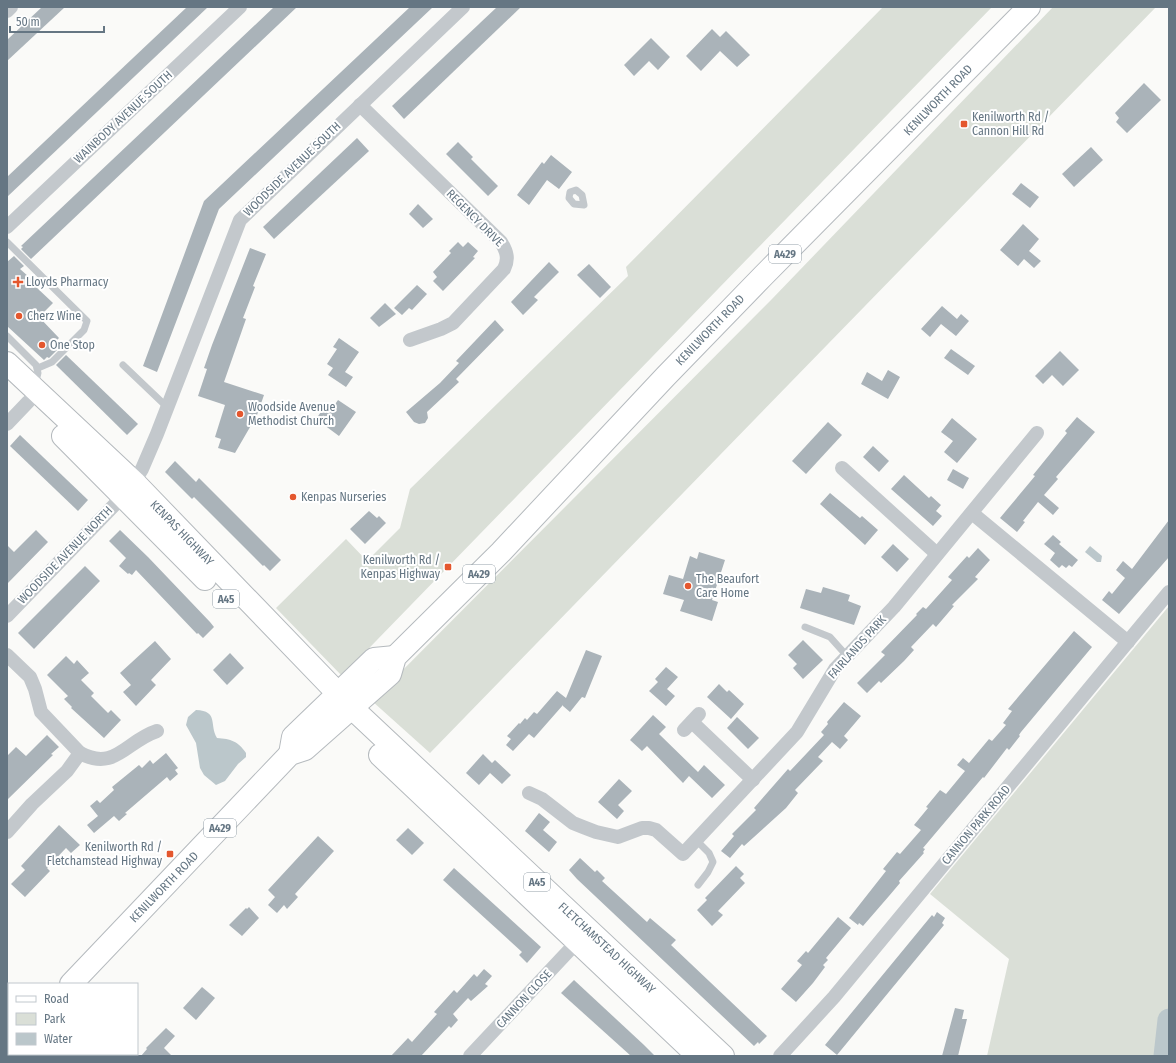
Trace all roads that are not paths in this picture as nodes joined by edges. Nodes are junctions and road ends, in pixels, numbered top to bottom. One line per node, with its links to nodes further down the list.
1 (11, 7): 5 (street)
2 (240, 7): 7 (street, WAINBODY AVENUE SOUTH)
3 (463, 7): 6 (street, WOODSIDE AVENUE SOUTH)
4 (1029, 7): 28 (main road, KENILWORTH ROAD / A429)
5 (7, 11)
6 (360, 105): 10 (street, REGENCY DRIVE); 15 (street, WOODSIDE AVENUE SOUTH)
7 (7, 227)
8 (7, 242): 14 (lane)
9 (7, 336): 14 (lane)
10 (410, 340)
11 (7, 363): 14 (main road, KENPAS HIGHWAY / A45)
12 (123, 365): 15 (lane)
13 (7, 382): 14 (main road, KENPAS HIGHWAY / A45)
14 (33, 386): 16 (street); 19 (main road, KENPAS HIGHWAY / A45)
15 (167, 407): 19 (street, WOODSIDE AVENUE SOUTH)
16 (7, 424)
17 (1037, 433): 20 (street, FAIRLANDS PARK)
18 (842, 468): 21 (street)
19 (129, 488): 23 (street, WOODSIDE AVENUE NORTH); 28 (main road, KENPAS HIGHWAY / A45)
20 (972, 513): 21 (street, FAIRLANDS PARK); 25 (street)
21 (937, 554): 27 (street, FAIRLANDS PARK)
22 (1169, 592): 25 (street, CANNON PARK ROAD)
23 (7, 616)
24 (805, 627): 27 (lane)
25 (1128, 642): 42 (street, CANNON PARK ROAD)
26 (7, 655): 31 (street)
27 (847, 656): 32 (street, FAIRLANDS PARK)
28 (340, 706): 37 (main road, FLETCHAMSTEAD HIGHWAY / A45); 38 (main road, KENILWORTH ROAD / A429); 41 (main road, FLETCHAMSTEAD HIGHWAY / A45)
29 (691, 722): 32 (street)
30 (157, 731): 31 (street)
31 (80, 753): 34 (street)
32 (752, 780): 35 (street, FAIRLANDS PARK)
33 (529, 793): 35 (street, FAIRLANDS PARK)
34 (7, 832)
35 (696, 840): 36 (lane)
36 (698, 885)
37 (577, 942): 39 (street, CANNON CLOSE); 40 (main road, FLETCHAMSTEAD HIGHWAY / A45)
38 (72, 983)
39 (470, 1056)
40 (698, 1056)
41 (723, 1056)
42 (780, 1056)

